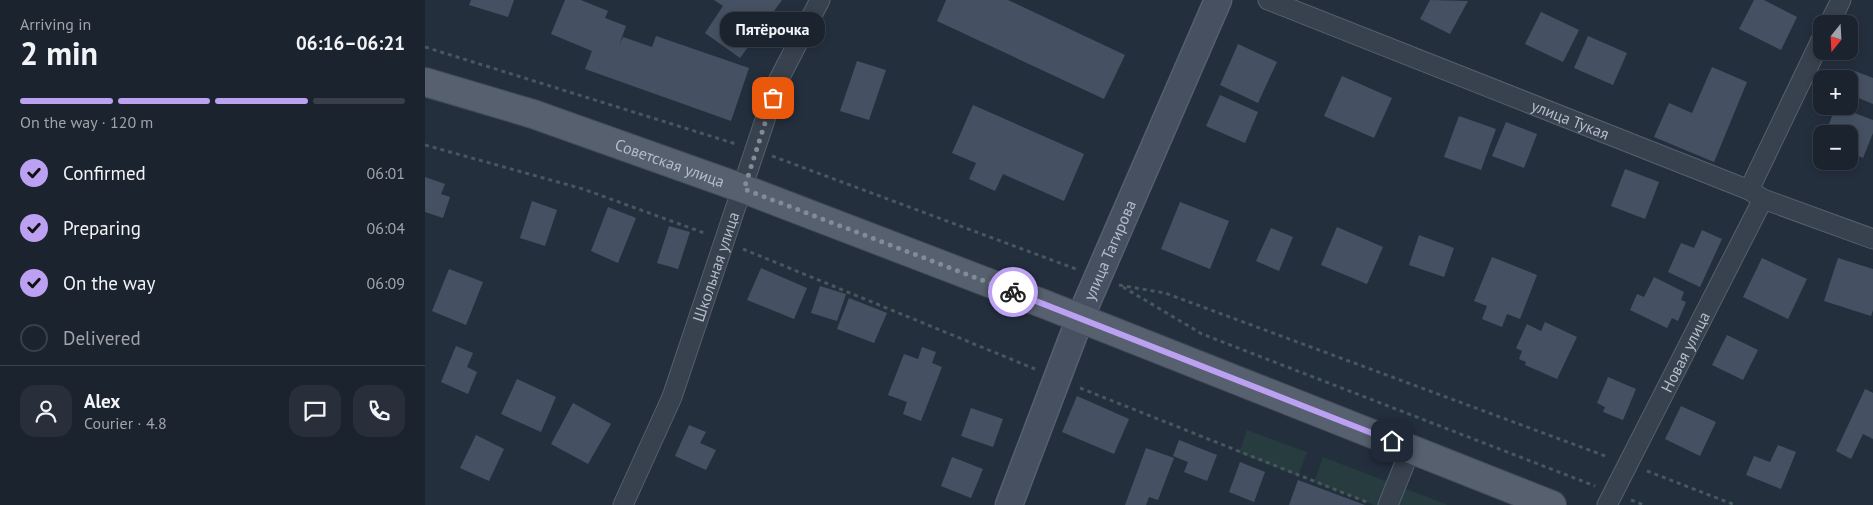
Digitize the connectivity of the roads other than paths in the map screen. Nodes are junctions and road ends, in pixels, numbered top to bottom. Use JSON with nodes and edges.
{"nodes":[{"id":1,"x":820,"y":0,"type":"edge"},
{"id":2,"x":1217,"y":0,"type":"edge"},
{"id":3,"x":1268,"y":0,"type":"edge"},
{"id":4,"x":1841,"y":0,"type":"edge"},
{"id":5,"x":1834,"y":15,"type":"edge"},
{"id":6,"x":1813,"y":59,"type":"edge"},
{"id":7,"x":425,"y":82,"type":"edge"},
{"id":8,"x":744,"y":189,"type":"junction"},
{"id":9,"x":1756,"y":194,"type":"junction"},
{"id":10,"x":1873,"y":239,"type":"edge"},
{"id":11,"x":1080,"y":318,"type":"junction"},
{"id":12,"x":1411,"y":448,"type":"junction"},
{"id":13,"x":1610,"y":499,"type":"edge"},
{"id":14,"x":623,"y":505,"type":"edge"},
{"id":15,"x":1009,"y":505,"type":"edge"},
{"id":16,"x":1388,"y":505,"type":"edge"},
{"id":17,"x":1552,"y":505,"type":"edge"}],
"edges":[{"from":1,"to":8,"type":"street","name":"Школьная улица"},
{"from":2,"to":11,"type":"street","name":"улица Тагирова"},
{"from":3,"to":9,"type":"street","name":"улица Тукая"},
{"from":4,"to":5,"type":"street"},
{"from":6,"to":9,"type":"street","name":"Новая улица"},
{"from":7,"to":8,"type":"main road","name":"Советская улица"},
{"from":8,"to":11,"type":"main road","name":"Советская улица"},
{"from":8,"to":14,"type":"street","name":"Школьная улица"},
{"from":9,"to":10,"type":"street","name":"улица Тукая"},
{"from":9,"to":13,"type":"street","name":"Новая улица"},
{"from":11,"to":12,"type":"main road","name":"Советская улица"},
{"from":11,"to":15,"type":"street","name":"улица Тагирова"},
{"from":12,"to":16,"type":"street"},
{"from":12,"to":17,"type":"main road","name":"Советская улица"}]}
